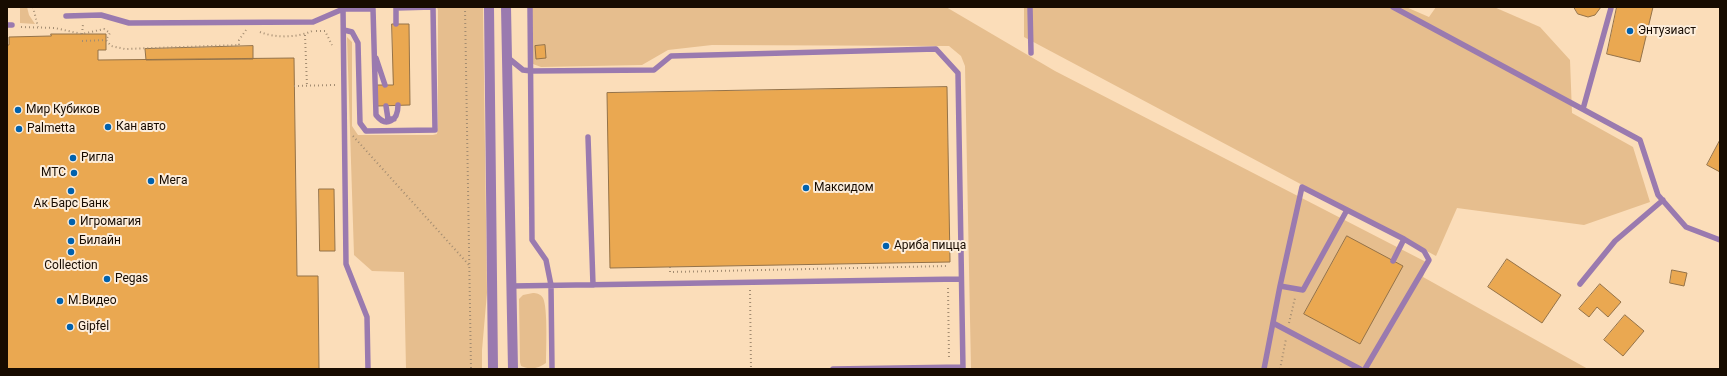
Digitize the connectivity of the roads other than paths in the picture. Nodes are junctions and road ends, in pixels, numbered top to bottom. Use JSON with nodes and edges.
{"nodes":[{"id":1,"x":489,"y":7,"type":"edge"},
{"id":2,"x":506,"y":7,"type":"edge"},
{"id":3,"x":530,"y":7,"type":"edge"},
{"id":4,"x":1030,"y":7,"type":"edge"},
{"id":5,"x":1393,"y":7,"type":"edge"},
{"id":6,"x":343,"y":8,"type":"edge"},
{"id":7,"x":1611,"y":8,"type":"edge"},
{"id":8,"x":66,"y":16,"type":"dead end"},
{"id":9,"x":396,"y":24,"type":"dead end"},
{"id":10,"x":344,"y":30,"type":"junction"},
{"id":11,"x":374,"y":52,"type":"junction"},
{"id":12,"x":1031,"y":53,"type":"dead end"},
{"id":13,"x":507,"y":56,"type":"junction"},
{"id":14,"x":531,"y":71,"type":"junction"},
{"id":15,"x":385,"y":85,"type":"dead end"},
{"id":16,"x":398,"y":105,"type":"dead end"},
{"id":17,"x":386,"y":106,"type":"dead end"},
{"id":18,"x":1583,"y":109,"type":"junction"},
{"id":19,"x":394,"y":119,"type":"junction"},
{"id":20,"x":588,"y":137,"type":"dead end"},
{"id":21,"x":1663,"y":200,"type":"junction"},
{"id":22,"x":1347,"y":210,"type":"junction"},
{"id":23,"x":1404,"y":239,"type":"junction"},
{"id":24,"x":1720,"y":240,"type":"edge"},
{"id":25,"x":1393,"y":261,"type":"dead end"},
{"id":26,"x":961,"y":279,"type":"junction"},
{"id":27,"x":1580,"y":284,"type":"dead end"},
{"id":28,"x":551,"y":285,"type":"junction"},
{"id":29,"x":593,"y":285,"type":"junction"},
{"id":30,"x":512,"y":286,"type":"junction"},
{"id":31,"x":1280,"y":286,"type":"junction"},
{"id":32,"x":1273,"y":323,"type":"junction"},
{"id":33,"x":963,"y":368,"type":"edge"},
{"id":34,"x":368,"y":369,"type":"edge"},
{"id":35,"x":493,"y":369,"type":"edge"},
{"id":36,"x":513,"y":369,"type":"edge"},
{"id":37,"x":552,"y":369,"type":"edge"},
{"id":38,"x":833,"y":369,"type":"edge"},
{"id":39,"x":1264,"y":369,"type":"edge"},
{"id":40,"x":1360,"y":369,"type":"edge"},
{"id":41,"x":1365,"y":369,"type":"edge"}],
"edges":[{"from":1,"to":35,"type":"street"},
{"from":2,"to":13,"type":"street"},
{"from":3,"to":14,"type":"lane"},
{"from":4,"to":12,"type":"lane"},
{"from":5,"to":18,"type":"lane"},
{"from":6,"to":8,"type":"lane"},
{"from":6,"to":10,"type":"lane"},
{"from":6,"to":11,"type":"lane"},
{"from":7,"to":18,"type":"lane"},
{"from":9,"to":10,"type":"lane"},
{"from":10,"to":34,"type":"lane"},
{"from":11,"to":15,"type":"lane"},
{"from":11,"to":19,"type":"lane"},
{"from":13,"to":14,"type":"lane"},
{"from":13,"to":30,"type":"street"},
{"from":14,"to":26,"type":"lane"},
{"from":14,"to":28,"type":"lane"},
{"from":16,"to":19,"type":"lane"},
{"from":17,"to":19,"type":"lane"},
{"from":18,"to":21,"type":"lane"},
{"from":20,"to":29,"type":"lane"},
{"from":21,"to":24,"type":"lane"},
{"from":21,"to":27,"type":"lane"},
{"from":22,"to":23,"type":"lane"},
{"from":22,"to":31,"type":"lane"},
{"from":22,"to":31,"type":"lane"},
{"from":23,"to":25,"type":"lane"},
{"from":23,"to":41,"type":"lane"},
{"from":26,"to":29,"type":"lane"},
{"from":26,"to":33,"type":"lane"},
{"from":28,"to":29,"type":"lane"},
{"from":28,"to":30,"type":"lane"},
{"from":28,"to":37,"type":"lane"},
{"from":30,"to":36,"type":"street"},
{"from":31,"to":32,"type":"lane"},
{"from":32,"to":39,"type":"lane"},
{"from":32,"to":40,"type":"lane"},
{"from":33,"to":38,"type":"lane"}]}
